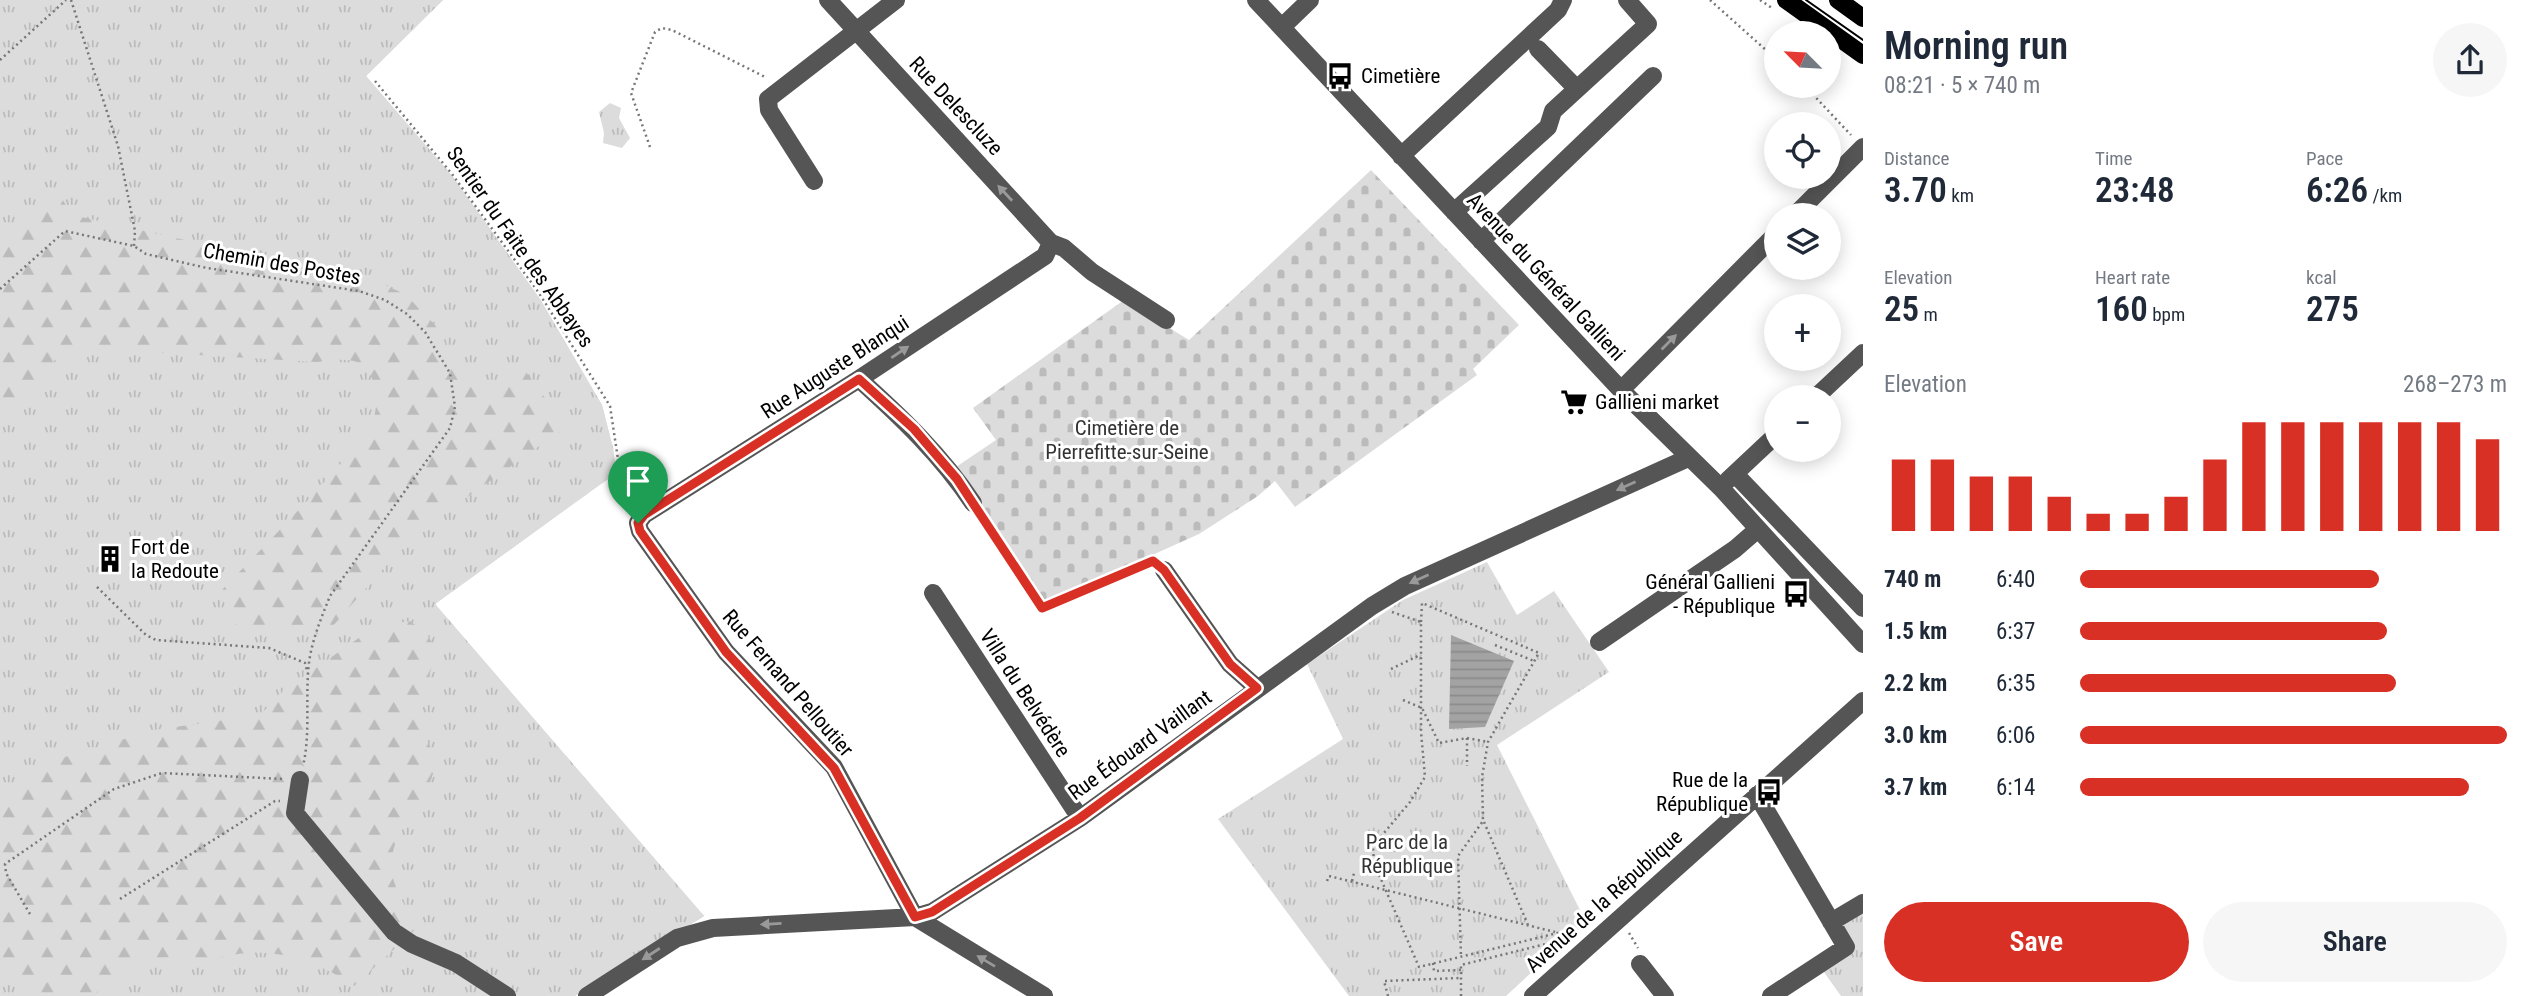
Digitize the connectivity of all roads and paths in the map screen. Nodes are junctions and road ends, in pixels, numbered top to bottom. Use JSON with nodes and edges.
{"nodes":[{"id":1,"x":69,"y":0,"type":"edge"},
{"id":2,"x":828,"y":0,"type":"edge"},
{"id":3,"x":896,"y":0,"type":"edge"},
{"id":4,"x":1256,"y":0,"type":"edge"},
{"id":5,"x":1310,"y":0,"type":"edge"},
{"id":6,"x":1563,"y":0,"type":"edge"},
{"id":7,"x":1627,"y":0,"type":"edge"},
{"id":8,"x":1710,"y":0,"type":"edge"},
{"id":9,"x":1786,"y":0,"type":"edge"},
{"id":10,"x":1838,"y":0,"type":"edge"},
{"id":11,"x":1863,"y":18,"type":"edge"},
{"id":12,"x":1282,"y":27,"type":"junction"},
{"id":13,"x":855,"y":30,"type":"junction"},
{"id":14,"x":1764,"y":48,"type":"edge"},
{"id":15,"x":1538,"y":49,"type":"dead end"},
{"id":16,"x":1863,"y":55,"type":"edge"},
{"id":17,"x":0,"y":60,"type":"edge"},
{"id":18,"x":1653,"y":76,"type":"dead end"},
{"id":19,"x":376,"y":81,"type":"dead end"},
{"id":20,"x":783,"y":85,"type":"junction"},
{"id":21,"x":1577,"y":89,"type":"junction"},
{"id":22,"x":1816,"y":98,"type":"edge"},
{"id":23,"x":650,"y":147,"type":"dead end"},
{"id":24,"x":1863,"y":148,"type":"edge"},
{"id":25,"x":1401,"y":156,"type":"junction"},
{"id":26,"x":814,"y":181,"type":"dead end"},
{"id":27,"x":1807,"y":203,"type":"edge"},
{"id":28,"x":1454,"y":212,"type":"junction"},
{"id":29,"x":1481,"y":241,"type":"junction"},
{"id":30,"x":1051,"y":243,"type":"junction"},
{"id":31,"x":134,"y":246,"type":"junction"},
{"id":32,"x":1764,"y":246,"type":"edge"},
{"id":33,"x":0,"y":289,"type":"edge"},
{"id":34,"x":1166,"y":320,"type":"dead end"},
{"id":35,"x":1863,"y":353,"type":"edge"},
{"id":36,"x":859,"y":379,"type":"junction"},
{"id":37,"x":1829,"y":385,"type":"edge"},
{"id":38,"x":1620,"y":390,"type":"junction"},
{"id":39,"x":1764,"y":446,"type":"edge"},
{"id":40,"x":1688,"y":458,"type":"junction"},
{"id":41,"x":1735,"y":474,"type":"junction"},
{"id":42,"x":1721,"y":488,"type":"junction"},
{"id":43,"x":973,"y":503,"type":"joint"},
{"id":44,"x":638,"y":523,"type":"junction"},
{"id":45,"x":1758,"y":529,"type":"junction"},
{"id":46,"x":1164,"y":570,"type":"joint"},
{"id":47,"x":97,"y":587,"type":"dead end"},
{"id":48,"x":933,"y":593,"type":"dead end"},
{"id":49,"x":1372,"y":606,"type":"junction"},
{"id":50,"x":1863,"y":608,"type":"edge"},
{"id":51,"x":1421,"y":622,"type":"junction"},
{"id":52,"x":1599,"y":642,"type":"dead end"},
{"id":53,"x":1863,"y":644,"type":"edge"},
{"id":54,"x":1495,"y":645,"type":"dead end"},
{"id":55,"x":1421,"y":655,"type":"junction"},
{"id":56,"x":1535,"y":661,"type":"junction"},
{"id":57,"x":1391,"y":669,"type":"dead end"},
{"id":58,"x":308,"y":674,"type":"junction"},
{"id":59,"x":1257,"y":688,"type":"junction"},
{"id":60,"x":1403,"y":700,"type":"dead end"},
{"id":61,"x":1863,"y":701,"type":"edge"},
{"id":62,"x":1422,"y":708,"type":"junction"},
{"id":63,"x":1467,"y":738,"type":"junction"},
{"id":64,"x":1488,"y":742,"type":"junction"},
{"id":65,"x":1468,"y":766,"type":"dead end"},
{"id":66,"x":300,"y":780,"type":"junction"},
{"id":67,"x":1757,"y":795,"type":"junction"},
{"id":68,"x":297,"y":803,"type":"junction"},
{"id":69,"x":1080,"y":818,"type":"junction"},
{"id":70,"x":1483,"y":821,"type":"junction"},
{"id":71,"x":1354,"y":873,"type":"dead end"},
{"id":72,"x":1327,"y":881,"type":"dead end"},
{"id":73,"x":1352,"y":881,"type":"junction"},
{"id":74,"x":1386,"y":890,"type":"junction"},
{"id":75,"x":120,"y":899,"type":"dead end"},
{"id":76,"x":1862,"y":905,"type":"edge"},
{"id":77,"x":1459,"y":908,"type":"junction"},
{"id":78,"x":30,"y":914,"type":"dead end"},
{"id":79,"x":915,"y":917,"type":"junction"},
{"id":80,"x":1831,"y":922,"type":"junction"},
{"id":81,"x":1528,"y":925,"type":"junction"},
{"id":82,"x":1559,"y":933,"type":"junction"},
{"id":83,"x":1461,"y":957,"type":"junction"},
{"id":84,"x":1433,"y":964,"type":"junction"},
{"id":85,"x":1640,"y":964,"type":"dead end"},
{"id":86,"x":1461,"y":970,"type":"junction"},
{"id":87,"x":1461,"y":978,"type":"junction"},
{"id":88,"x":507,"y":996,"type":"edge"},
{"id":89,"x":587,"y":996,"type":"edge"},
{"id":90,"x":1044,"y":996,"type":"edge"},
{"id":91,"x":1388,"y":996,"type":"edge"},
{"id":92,"x":1461,"y":996,"type":"edge"},
{"id":93,"x":1533,"y":996,"type":"edge"},
{"id":94,"x":1665,"y":996,"type":"edge"},
{"id":95,"x":1771,"y":996,"type":"edge"}],
"edges":[{"from":1,"to":17,"type":"path"},
{"from":1,"to":31,"type":"path"},
{"from":2,"to":13,"type":"street","name":"Rue Delescluze"},
{"from":3,"to":13,"type":"street"},
{"from":4,"to":12,"type":"street","name":"Avenue du Général Gallieni"},
{"from":5,"to":12,"type":"street"},
{"from":6,"to":25,"type":"street"},
{"from":7,"to":21,"type":"street"},
{"from":8,"to":14,"type":"path"},
{"from":9,"to":16,"type":"main road"},
{"from":10,"to":11,"type":"main road"},
{"from":12,"to":25,"type":"street","name":"Avenue du Général Gallieni"},
{"from":13,"to":20,"type":"street"},
{"from":30,"to":13,"type":"street","name":"Rue Delescluze","one_way":true},
{"from":15,"to":21,"type":"street"},
{"from":18,"to":29,"type":"street"},
{"from":19,"to":44,"type":"path","name":"Sentier du Faite des Abbayes"},
{"from":20,"to":23,"type":"path"},
{"from":20,"to":26,"type":"street"},
{"from":21,"to":28,"type":"street"},
{"from":22,"to":24,"type":"path"},
{"from":24,"to":27,"type":"street"},
{"from":25,"to":28,"type":"street","name":"Avenue du Général Gallieni"},
{"from":28,"to":29,"type":"street","name":"Avenue du Général Gallieni"},
{"from":29,"to":38,"type":"street","name":"Avenue du Général Gallieni"},
{"from":30,"to":34,"type":"street","name":"Rue Delescluze"},
{"from":36,"to":30,"type":"street","name":"Rue Auguste Blanqui","one_way":true},
{"from":31,"to":33,"type":"path","name":"Chemin des Postes"},
{"from":31,"to":58,"type":"path","name":"Chemin des Postes"},
{"from":38,"to":32,"type":"street","one_way":true},
{"from":35,"to":37,"type":"street"},
{"from":36,"to":43,"type":"street"},
{"from":36,"to":44,"type":"street","name":"Rue Auguste Blanqui"},
{"from":38,"to":40,"type":"street","name":"Avenue du Général Gallieni"},
{"from":39,"to":41,"type":"street"},
{"from":40,"to":42,"type":"street","name":"Avenue du Général Gallieni"},
{"from":40,"to":49,"type":"street","name":"Rue Édouard Vaillant","one_way":true},
{"from":41,"to":42,"type":"street"},
{"from":41,"to":50,"type":"street"},
{"from":42,"to":45,"type":"street","name":"Avenue du Général Gallieni"},
{"from":43,"to":46,"type":"path"},
{"from":44,"to":79,"type":"street","name":"Rue Fernand Pelloutier"},
{"from":45,"to":52,"type":"street"},
{"from":45,"to":53,"type":"street","name":"Avenue du Général Gallieni"},
{"from":46,"to":59,"type":"street"},
{"from":47,"to":58,"type":"path"},
{"from":48,"to":69,"type":"street","name":"Villa du Belvédère"},
{"from":49,"to":51,"type":"path"},
{"from":49,"to":59,"type":"street","name":"Rue Édouard Vaillant"},
{"from":51,"to":55,"type":"path"},
{"from":51,"to":56,"type":"path"},
{"from":54,"to":56,"type":"path"},
{"from":55,"to":57,"type":"path"},
{"from":55,"to":62,"type":"path"},
{"from":56,"to":64,"type":"path"},
{"from":58,"to":66,"type":"path","name":"Chemin des Postes"},
{"from":59,"to":69,"type":"street","name":"Rue Édouard Vaillant"},
{"from":60,"to":62,"type":"path"},
{"from":61,"to":67,"type":"street","name":"Avenue de la République"},
{"from":62,"to":63,"type":"path"},
{"from":62,"to":74,"type":"path"},
{"from":63,"to":64,"type":"path"},
{"from":63,"to":65,"type":"path"},
{"from":64,"to":70,"type":"path"},
{"from":66,"to":68,"type":"street"},
{"from":66,"to":78,"type":"path"},
{"from":67,"to":80,"type":"street"},
{"from":67,"to":93,"type":"street","name":"Avenue de la République"},
{"from":68,"to":75,"type":"path"},
{"from":68,"to":88,"type":"street"},
{"from":69,"to":79,"type":"street","name":"Rue Édouard Vaillant"},
{"from":70,"to":77,"type":"path"},
{"from":70,"to":81,"type":"path"},
{"from":71,"to":73,"type":"path"},
{"from":72,"to":73,"type":"path"},
{"from":73,"to":74,"type":"path"},
{"from":74,"to":77,"type":"path"},
{"from":74,"to":84,"type":"path"},
{"from":76,"to":80,"type":"street"},
{"from":77,"to":81,"type":"path"},
{"from":77,"to":83,"type":"path"},
{"from":79,"to":89,"type":"street","one_way":true},
{"from":90,"to":79,"type":"street","one_way":true},
{"from":80,"to":95,"type":"street"},
{"from":81,"to":82,"type":"path"},
{"from":82,"to":83,"type":"path"},
{"from":82,"to":86,"type":"path"},
{"from":83,"to":84,"type":"path"},
{"from":84,"to":86,"type":"path"},
{"from":85,"to":94,"type":"street"},
{"from":86,"to":87,"type":"path"},
{"from":87,"to":91,"type":"path"},
{"from":87,"to":92,"type":"path"}]}
